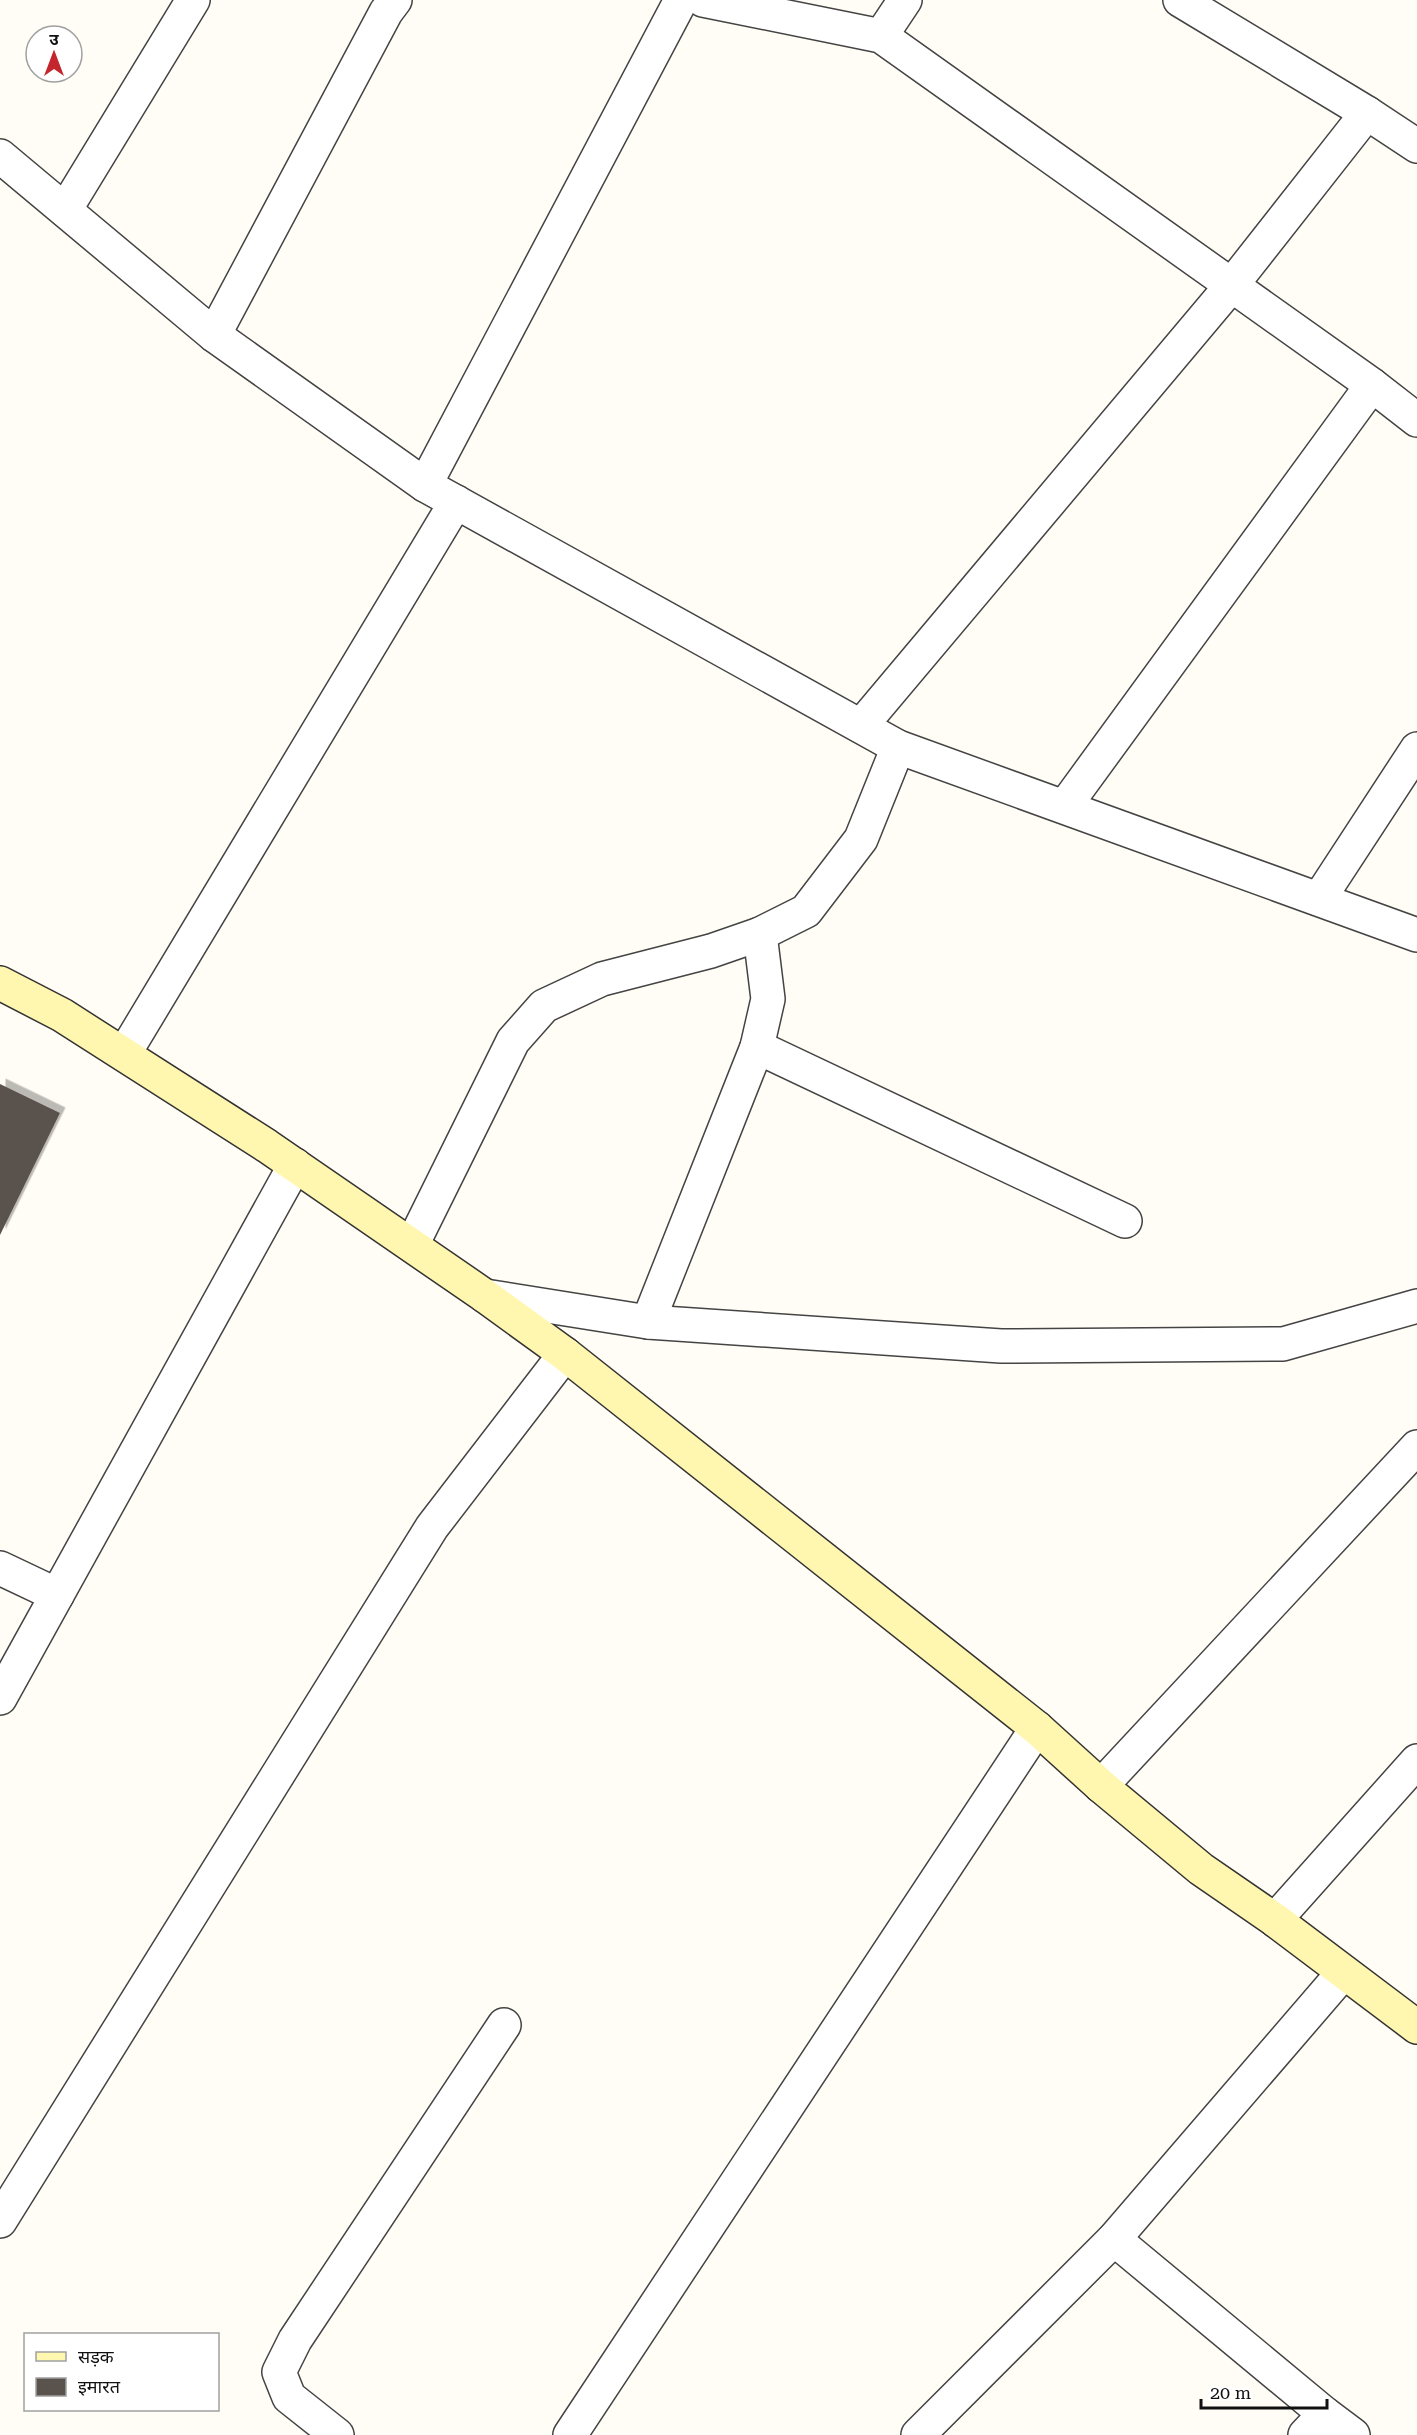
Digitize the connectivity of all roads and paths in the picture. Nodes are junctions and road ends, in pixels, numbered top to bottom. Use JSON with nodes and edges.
{"nodes":[{"id":1,"x":194,"y":0,"type":"edge"},
{"id":2,"x":395,"y":0,"type":"edge"},
{"id":3,"x":681,"y":0,"type":"edge"},
{"id":4,"x":703,"y":0,"type":"edge"},
{"id":5,"x":905,"y":0,"type":"edge"},
{"id":6,"x":1180,"y":0,"type":"edge"},
{"id":7,"x":881,"y":36,"type":"junction"},
{"id":8,"x":1367,"y":113,"type":"junction"},
{"id":9,"x":1417,"y":146,"type":"edge"},
{"id":10,"x":0,"y":156,"type":"edge"},
{"id":11,"x":65,"y":210,"type":"junction"},
{"id":12,"x":1231,"y":286,"type":"junction"},
{"id":13,"x":214,"y":335,"type":"junction"},
{"id":14,"x":1372,"y":385,"type":"junction"},
{"id":15,"x":1417,"y":420,"type":"edge"},
{"id":16,"x":425,"y":485,"type":"junction"},
{"id":17,"x":456,"y":502,"type":"junction"},
{"id":18,"x":861,"y":726,"type":"junction"},
{"id":19,"x":898,"y":747,"type":"junction"},
{"id":20,"x":1417,"y":748,"type":"edge"},
{"id":21,"x":1065,"y":806,"type":"junction"},
{"id":22,"x":1320,"y":899,"type":"junction"},
{"id":23,"x":760,"y":934,"type":"junction"},
{"id":24,"x":1417,"y":935,"type":"edge"},
{"id":25,"x":0,"y":983,"type":"edge"},
{"id":26,"x":757,"y":1047,"type":"junction"},
{"id":27,"x":124,"y":1054,"type":"junction"},
{"id":28,"x":295,"y":1165,"type":"junction"},
{"id":29,"x":1125,"y":1221,"type":"dead end"},
{"id":30,"x":412,"y":1245,"type":"junction"},
{"id":31,"x":485,"y":1296,"type":"junction"},
{"id":32,"x":1417,"y":1306,"type":"edge"},
{"id":33,"x":648,"y":1322,"type":"junction"},
{"id":34,"x":565,"y":1354,"type":"junction"},
{"id":35,"x":1417,"y":1447,"type":"edge"},
{"id":36,"x":0,"y":1569,"type":"edge"},
{"id":37,"x":57,"y":1594,"type":"junction"},
{"id":38,"x":0,"y":1698,"type":"edge"},
{"id":39,"x":1037,"y":1728,"type":"junction"},
{"id":40,"x":1417,"y":1761,"type":"edge"},
{"id":41,"x":1101,"y":1786,"type":"junction"},
{"id":42,"x":1275,"y":1920,"type":"junction"},
{"id":43,"x":1343,"y":1973,"type":"junction"},
{"id":44,"x":504,"y":2025,"type":"dead end"},
{"id":45,"x":1417,"y":2027,"type":"edge"},
{"id":46,"x":0,"y":2220,"type":"edge"},
{"id":47,"x":1114,"y":2239,"type":"junction"},
{"id":48,"x":1315,"y":2424,"type":"edge"},
{"id":49,"x":337,"y":2435,"type":"edge"},
{"id":50,"x":570,"y":2435,"type":"edge"},
{"id":51,"x":918,"y":2435,"type":"edge"},
{"id":52,"x":1353,"y":2435,"type":"edge"}],
"edges":[{"from":1,"to":11,"type":"street"},
{"from":2,"to":13,"type":"street"},
{"from":3,"to":16,"type":"street"},
{"from":4,"to":7,"type":"street"},
{"from":5,"to":7,"type":"street"},
{"from":6,"to":8,"type":"street"},
{"from":7,"to":12,"type":"street"},
{"from":8,"to":9,"type":"street"},
{"from":8,"to":12,"type":"street"},
{"from":10,"to":11,"type":"street"},
{"from":11,"to":13,"type":"street"},
{"from":12,"to":14,"type":"street"},
{"from":12,"to":18,"type":"street"},
{"from":13,"to":16,"type":"street"},
{"from":14,"to":15,"type":"street"},
{"from":14,"to":21,"type":"street"},
{"from":16,"to":17,"type":"street"},
{"from":17,"to":18,"type":"street"},
{"from":17,"to":27,"type":"street"},
{"from":18,"to":19,"type":"street"},
{"from":19,"to":21,"type":"street"},
{"from":19,"to":23,"type":"street"},
{"from":20,"to":22,"type":"street"},
{"from":21,"to":22,"type":"street"},
{"from":22,"to":24,"type":"street"},
{"from":23,"to":26,"type":"street"},
{"from":23,"to":30,"type":"street"},
{"from":25,"to":27,"type":"main road"},
{"from":26,"to":29,"type":"street"},
{"from":26,"to":33,"type":"street"},
{"from":27,"to":28,"type":"main road"},
{"from":28,"to":30,"type":"main road"},
{"from":28,"to":37,"type":"street"},
{"from":30,"to":31,"type":"main road"},
{"from":31,"to":33,"type":"street"},
{"from":31,"to":34,"type":"main road"},
{"from":32,"to":33,"type":"street"},
{"from":34,"to":39,"type":"main road"},
{"from":34,"to":46,"type":"street"},
{"from":35,"to":41,"type":"street"},
{"from":36,"to":37,"type":"street"},
{"from":37,"to":38,"type":"street"},
{"from":39,"to":41,"type":"main road"},
{"from":39,"to":50,"type":"street"},
{"from":40,"to":42,"type":"street"},
{"from":41,"to":42,"type":"main road"},
{"from":42,"to":43,"type":"main road"},
{"from":43,"to":45,"type":"main road"},
{"from":43,"to":47,"type":"street"},
{"from":44,"to":49,"type":"street"},
{"from":47,"to":48,"type":"street"},
{"from":47,"to":51,"type":"street"},
{"from":48,"to":52,"type":"street"}]}
